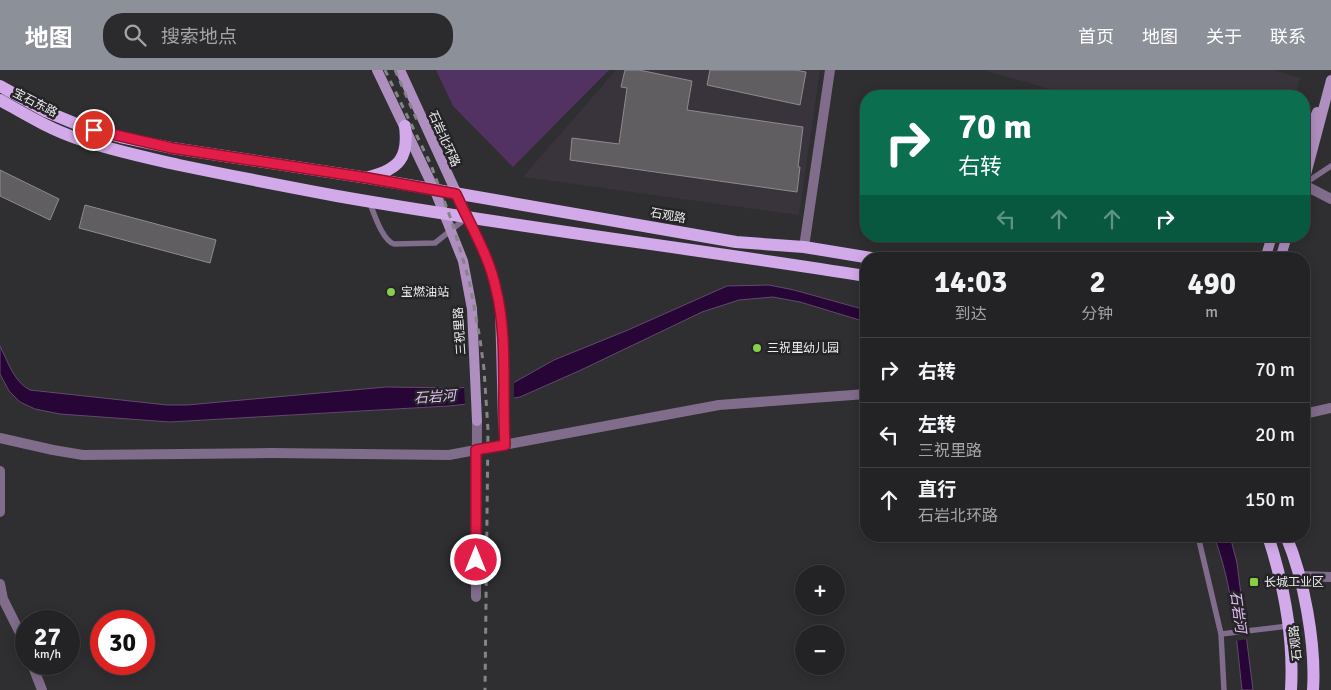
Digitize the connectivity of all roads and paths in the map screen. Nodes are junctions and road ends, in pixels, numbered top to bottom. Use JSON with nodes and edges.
{"nodes":[{"id":1,"x":377,"y":70,"type":"edge"},
{"id":2,"x":400,"y":70,"type":"edge"},
{"id":3,"x":830,"y":70,"type":"edge"},
{"id":4,"x":1331,"y":78,"type":"edge"},
{"id":5,"x":0,"y":86,"type":"edge"},
{"id":6,"x":0,"y":100,"type":"edge"},
{"id":7,"x":405,"y":126,"type":"junction"},
{"id":8,"x":1310,"y":130,"type":"edge"},
{"id":9,"x":1310,"y":160,"type":"edge"},
{"id":10,"x":1331,"y":166,"type":"edge"},
{"id":11,"x":368,"y":178,"type":"junction"},
{"id":12,"x":1310,"y":180,"type":"edge"},
{"id":13,"x":1310,"y":187,"type":"edge"},
{"id":14,"x":435,"y":190,"type":"junction"},
{"id":15,"x":456,"y":194,"type":"junction"},
{"id":16,"x":1331,"y":199,"type":"edge"},
{"id":17,"x":369,"y":201,"type":"junction"},
{"id":18,"x":445,"y":214,"type":"junction"},
{"id":19,"x":467,"y":218,"type":"junction"},
{"id":20,"x":451,"y":230,"type":"junction"},
{"id":21,"x":804,"y":247,"type":"junction"},
{"id":22,"x":860,"y":256,"type":"edge"},
{"id":23,"x":860,"y":275,"type":"edge"},
{"id":24,"x":860,"y":394,"type":"edge"},
{"id":25,"x":1331,"y":408,"type":"edge"},
{"id":26,"x":1310,"y":413,"type":"edge"},
{"id":27,"x":0,"y":438,"type":"edge"},
{"id":28,"x":505,"y":445,"type":"junction"},
{"id":29,"x":476,"y":450,"type":"junction"},
{"id":30,"x":0,"y":471,"type":"edge"},
{"id":31,"x":0,"y":512,"type":"edge"},
{"id":32,"x":1200,"y":542,"type":"edge"},
{"id":33,"x":1270,"y":542,"type":"edge"},
{"id":34,"x":1288,"y":542,"type":"edge"},
{"id":35,"x":1299,"y":576,"type":"junction"},
{"id":36,"x":1331,"y":577,"type":"edge"},
{"id":37,"x":0,"y":584,"type":"edge"},
{"id":38,"x":476,"y":597,"type":"dead end"},
{"id":39,"x":15,"y":623,"type":"edge"},
{"id":40,"x":1288,"y":626,"type":"junction"},
{"id":41,"x":1224,"y":634,"type":"junction"},
{"id":42,"x":36,"y":675,"type":"edge"},
{"id":43,"x":42,"y":690,"type":"edge"},
{"id":44,"x":1224,"y":690,"type":"edge"},
{"id":45,"x":1291,"y":690,"type":"edge"},
{"id":46,"x":1313,"y":690,"type":"edge"}],
"edges":[{"from":1,"to":7,"type":"street"},
{"from":2,"to":15,"type":"street","name":"石岩北环路"},
{"from":3,"to":21,"type":"street"},
{"from":4,"to":8,"type":"street"},
{"from":4,"to":9,"type":"street"},
{"from":5,"to":11,"type":"main road","name":"宝石东路"},
{"from":6,"to":17,"type":"main road","name":"宝石东路"},
{"from":7,"to":11,"type":"main road"},
{"from":7,"to":14,"type":"street"},
{"from":10,"to":12,"type":"lane"},
{"from":11,"to":14,"type":"main road","name":"宝石东路"},
{"from":13,"to":16,"type":"street"},
{"from":14,"to":15,"type":"main road","name":"宝石东路"},
{"from":14,"to":18,"type":"street"},
{"from":15,"to":19,"type":"street","name":"石岩北环路"},
{"from":15,"to":21,"type":"main road","name":"石观路"},
{"from":17,"to":18,"type":"main road","name":"宝石东路"},
{"from":17,"to":20,"type":"lane"},
{"from":18,"to":19,"type":"main road","name":"宝石东路"},
{"from":18,"to":20,"type":"street","name":"三祝里路"},
{"from":19,"to":20,"type":"lane"},
{"from":19,"to":23,"type":"main road"},
{"from":19,"to":28,"type":"street"},
{"from":20,"to":29,"type":"street","name":"三祝里路"},
{"from":21,"to":22,"type":"main road","name":"石观路"},
{"from":24,"to":28,"type":"street"},
{"from":25,"to":26,"type":"street"},
{"from":27,"to":29,"type":"street"},
{"from":28,"to":29,"type":"street"},
{"from":29,"to":38,"type":"street"},
{"from":30,"to":31,"type":"street"},
{"from":32,"to":41,"type":"lane"},
{"from":33,"to":40,"type":"main road","name":"石观路"},
{"from":34,"to":35,"type":"main road","name":"石观路"},
{"from":35,"to":36,"type":"street"},
{"from":35,"to":46,"type":"main road","name":"石观路"},
{"from":37,"to":39,"type":"street"},
{"from":40,"to":41,"type":"lane"},
{"from":40,"to":45,"type":"main road","name":"石观路"},
{"from":41,"to":44,"type":"lane"},
{"from":42,"to":43,"type":"street"}]}
